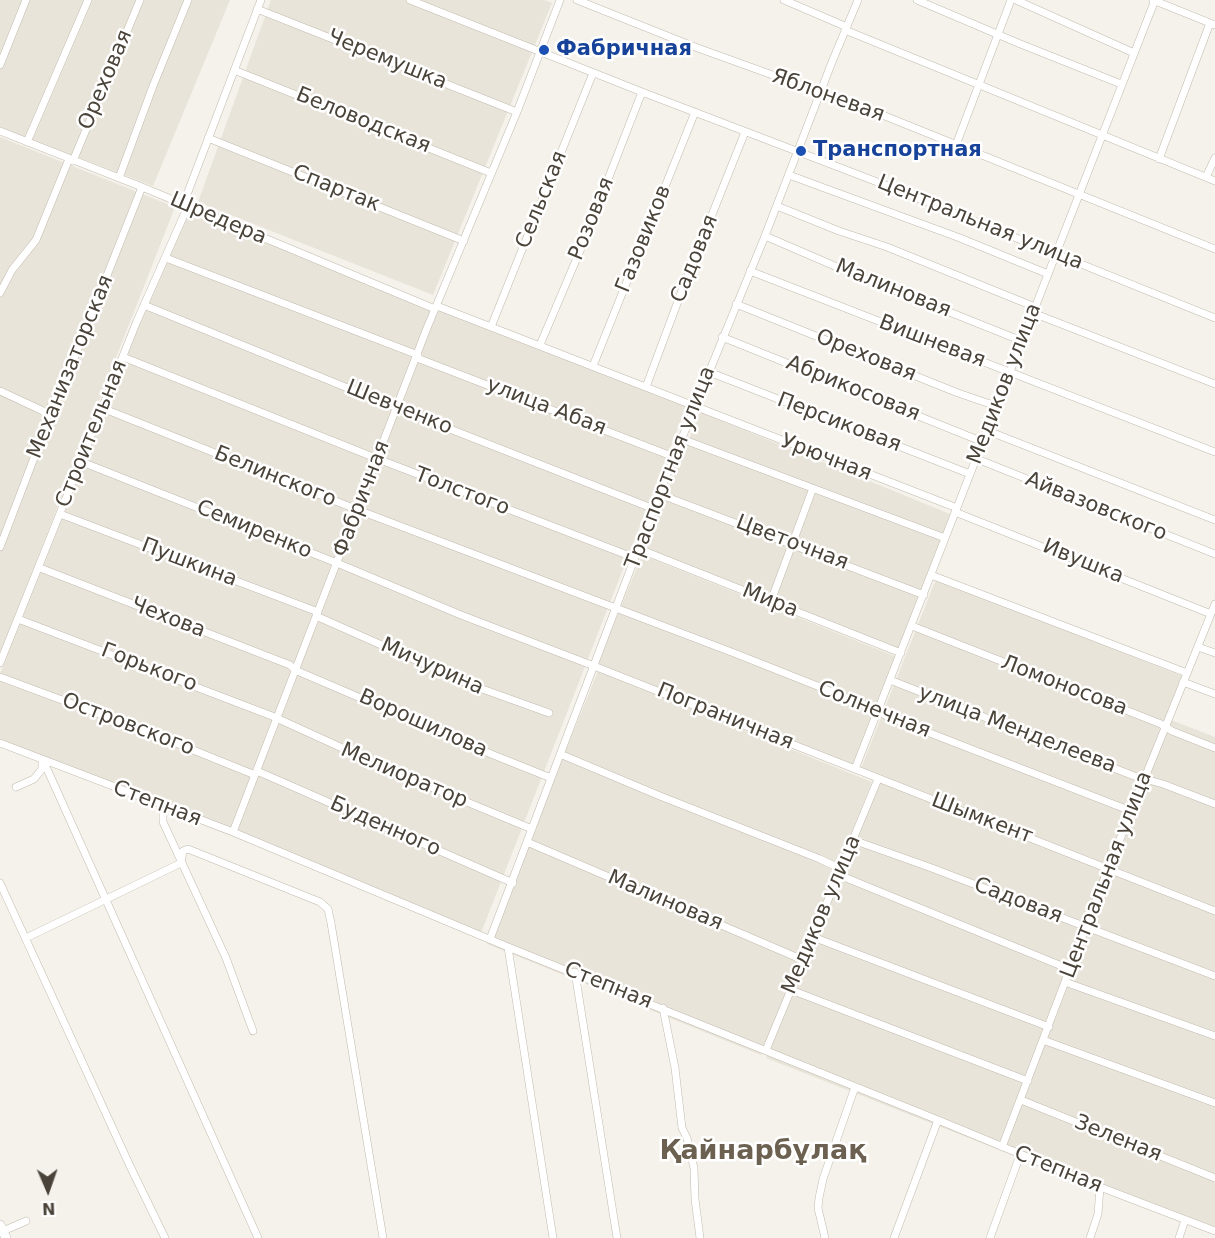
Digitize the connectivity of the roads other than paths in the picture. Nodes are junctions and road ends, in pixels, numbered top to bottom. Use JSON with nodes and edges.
{"nodes":[{"id":1,"x":26,"y":0,"type":"edge"},
{"id":2,"x":88,"y":0,"type":"edge"},
{"id":3,"x":140,"y":0,"type":"edge"},
{"id":4,"x":188,"y":0,"type":"edge"},
{"id":5,"x":261,"y":0,"type":"edge"},
{"id":6,"x":410,"y":0,"type":"edge"},
{"id":7,"x":560,"y":0,"type":"edge"},
{"id":8,"x":577,"y":0,"type":"edge"},
{"id":9,"x":784,"y":0,"type":"edge"},
{"id":10,"x":858,"y":0,"type":"edge"},
{"id":11,"x":917,"y":0,"type":"edge"},
{"id":12,"x":1011,"y":0,"type":"edge"},
{"id":13,"x":1016,"y":0,"type":"edge"},
{"id":14,"x":1154,"y":0,"type":"edge"},
{"id":15,"x":257,"y":9,"type":"junction"},
{"id":16,"x":1212,"y":24,"type":"edge"},
{"id":17,"x":846,"y":29,"type":"junction"},
{"id":18,"x":997,"y":34,"type":"junction"},
{"id":19,"x":540,"y":52,"type":"junction"},
{"id":20,"x":1134,"y":53,"type":"junction"},
{"id":21,"x":0,"y":65,"type":"edge"},
{"id":22,"x":234,"y":70,"type":"junction"},
{"id":23,"x":594,"y":73,"type":"junction"},
{"id":24,"x":1121,"y":84,"type":"junction"},
{"id":25,"x":979,"y":85,"type":"junction"},
{"id":26,"x":642,"y":92,"type":"junction"},
{"id":27,"x":820,"y":93,"type":"junction"},
{"id":28,"x":517,"y":112,"type":"junction"},
{"id":29,"x":695,"y":112,"type":"junction"},
{"id":30,"x":0,"y":131,"type":"edge"},
{"id":31,"x":745,"y":132,"type":"junction"},
{"id":32,"x":1102,"y":135,"type":"junction"},
{"id":33,"x":208,"y":138,"type":"junction"},
{"id":34,"x":27,"y":142,"type":"junction"},
{"id":35,"x":956,"y":145,"type":"junction"},
{"id":36,"x":798,"y":151,"type":"junction"},
{"id":37,"x":1215,"y":158,"type":"edge"},
{"id":38,"x":1159,"y":159,"type":"junction"},
{"id":39,"x":71,"y":160,"type":"junction"},
{"id":40,"x":491,"y":173,"type":"junction"},
{"id":41,"x":789,"y":175,"type":"junction"},
{"id":42,"x":1206,"y":177,"type":"junction"},
{"id":43,"x":119,"y":178,"type":"junction"},
{"id":44,"x":1215,"y":181,"type":"edge"},
{"id":45,"x":142,"y":187,"type":"junction"},
{"id":46,"x":1079,"y":194,"type":"junction"},
{"id":47,"x":185,"y":206,"type":"junction"},
{"id":48,"x":777,"y":206,"type":"junction"},
{"id":49,"x":765,"y":236,"type":"junction"},
{"id":50,"x":464,"y":241,"type":"junction"},
{"id":51,"x":1215,"y":249,"type":"edge"},
{"id":52,"x":1055,"y":253,"type":"junction"},
{"id":53,"x":166,"y":258,"type":"junction"},
{"id":54,"x":750,"y":271,"type":"junction"},
{"id":55,"x":1048,"y":274,"type":"junction"},
{"id":56,"x":0,"y":294,"type":"edge"},
{"id":57,"x":736,"y":304,"type":"junction"},
{"id":58,"x":144,"y":305,"type":"junction"},
{"id":59,"x":436,"y":307,"type":"junction"},
{"id":60,"x":1034,"y":310,"type":"junction"},
{"id":61,"x":1215,"y":318,"type":"edge"},
{"id":62,"x":491,"y":327,"type":"junction"},
{"id":63,"x":722,"y":337,"type":"junction"},
{"id":64,"x":1022,"y":340,"type":"junction"},
{"id":65,"x":540,"y":345,"type":"junction"},
{"id":66,"x":417,"y":356,"type":"junction"},
{"id":67,"x":123,"y":357,"type":"junction"},
{"id":68,"x":593,"y":366,"type":"junction"},
{"id":69,"x":709,"y":372,"type":"junction"},
{"id":70,"x":1010,"y":372,"type":"junction"},
{"id":71,"x":1215,"y":384,"type":"edge"},
{"id":72,"x":646,"y":387,"type":"junction"},
{"id":73,"x":0,"y":391,"type":"edge"},
{"id":74,"x":696,"y":406,"type":"junction"},
{"id":75,"x":996,"y":406,"type":"junction"},
{"id":76,"x":102,"y":408,"type":"junction"},
{"id":77,"x":398,"y":408,"type":"junction"},
{"id":78,"x":47,"y":414,"type":"junction"},
{"id":79,"x":988,"y":430,"type":"junction"},
{"id":80,"x":682,"y":439,"type":"junction"},
{"id":81,"x":983,"y":441,"type":"junction"},
{"id":82,"x":1215,"y":452,"type":"edge"},
{"id":83,"x":674,"y":458,"type":"junction"},
{"id":84,"x":378,"y":459,"type":"junction"},
{"id":85,"x":977,"y":459,"type":"junction"},
{"id":86,"x":82,"y":462,"type":"junction"},
{"id":87,"x":970,"y":474,"type":"junction"},
{"id":88,"x":813,"y":488,"type":"junction"},
{"id":89,"x":659,"y":494,"type":"junction"},
{"id":90,"x":654,"y":508,"type":"junction"},
{"id":91,"x":358,"y":510,"type":"junction"},
{"id":92,"x":956,"y":510,"type":"junction"},
{"id":93,"x":60,"y":514,"type":"junction"},
{"id":94,"x":1215,"y":520,"type":"edge"},
{"id":95,"x":945,"y":538,"type":"junction"},
{"id":96,"x":792,"y":544,"type":"junction"},
{"id":97,"x":0,"y":547,"type":"edge"},
{"id":98,"x":639,"y":549,"type":"junction"},
{"id":99,"x":1215,"y":554,"type":"edge"},
{"id":100,"x":635,"y":558,"type":"junction"},
{"id":101,"x":338,"y":563,"type":"junction"},
{"id":102,"x":40,"y":568,"type":"junction"},
{"id":103,"x":931,"y":575,"type":"junction"},
{"id":104,"x":924,"y":595,"type":"junction"},
{"id":105,"x":771,"y":601,"type":"junction"},
{"id":106,"x":617,"y":608,"type":"junction"},
{"id":107,"x":1214,"y":609,"type":"edge"},
{"id":108,"x":317,"y":614,"type":"junction"},
{"id":109,"x":18,"y":619,"type":"junction"},
{"id":110,"x":912,"y":627,"type":"junction"},
{"id":111,"x":1198,"y":647,"type":"junction"},
{"id":112,"x":901,"y":653,"type":"junction"},
{"id":113,"x":1215,"y":653,"type":"edge"},
{"id":114,"x":0,"y":663,"type":"edge"},
{"id":115,"x":594,"y":666,"type":"junction"},
{"id":116,"x":295,"y":670,"type":"junction"},
{"id":117,"x":1187,"y":673,"type":"junction"},
{"id":118,"x":0,"y":677,"type":"edge"},
{"id":119,"x":890,"y":680,"type":"junction"},
{"id":120,"x":1183,"y":682,"type":"junction"},
{"id":121,"x":1215,"y":694,"type":"edge"},
{"id":122,"x":878,"y":710,"type":"junction"},
{"id":123,"x":549,"y":714,"type":"dead end"},
{"id":124,"x":278,"y":720,"type":"junction"},
{"id":125,"x":1166,"y":728,"type":"junction"},
{"id":126,"x":0,"y":743,"type":"edge"},
{"id":127,"x":1215,"y":748,"type":"edge"},
{"id":128,"x":560,"y":754,"type":"junction"},
{"id":129,"x":43,"y":760,"type":"junction"},
{"id":130,"x":855,"y":769,"type":"junction"},
{"id":131,"x":256,"y":773,"type":"junction"},
{"id":132,"x":551,"y":778,"type":"junction"},
{"id":133,"x":1144,"y":778,"type":"junction"},
{"id":134,"x":878,"y":779,"type":"junction"},
{"id":135,"x":16,"y":787,"type":"dead end"},
{"id":136,"x":1215,"y":804,"type":"edge"},
{"id":137,"x":163,"y":806,"type":"junction"},
{"id":138,"x":1131,"y":812,"type":"junction"},
{"id":139,"x":532,"y":829,"type":"junction"},
{"id":140,"x":233,"y":832,"type":"junction"},
{"id":141,"x":853,"y":840,"type":"junction"},
{"id":142,"x":527,"y":842,"type":"junction"},
{"id":143,"x":181,"y":863,"type":"junction"},
{"id":144,"x":1108,"y":869,"type":"junction"},
{"id":145,"x":840,"y":872,"type":"junction"},
{"id":146,"x":0,"y":883,"type":"edge"},
{"id":147,"x":513,"y":883,"type":"junction"},
{"id":148,"x":105,"y":901,"type":"junction"},
{"id":149,"x":1215,"y":910,"type":"edge"},
{"id":150,"x":1086,"y":926,"type":"junction"},
{"id":151,"x":813,"y":937,"type":"junction"},
{"id":152,"x":26,"y":938,"type":"junction"},
{"id":153,"x":490,"y":939,"type":"junction"},
{"id":154,"x":508,"y":947,"type":"junction"},
{"id":155,"x":803,"y":960,"type":"junction"},
{"id":156,"x":1069,"y":969,"type":"junction"},
{"id":157,"x":575,"y":972,"type":"junction"},
{"id":158,"x":1215,"y":976,"type":"edge"},
{"id":159,"x":1065,"y":982,"type":"junction"},
{"id":160,"x":791,"y":990,"type":"junction"},
{"id":161,"x":663,"y":1008,"type":"junction"},
{"id":162,"x":1048,"y":1027,"type":"junction"},
{"id":163,"x":253,"y":1031,"type":"dead end"},
{"id":164,"x":1215,"y":1036,"type":"edge"},
{"id":165,"x":1043,"y":1040,"type":"junction"},
{"id":166,"x":766,"y":1050,"type":"junction"},
{"id":167,"x":1028,"y":1081,"type":"junction"},
{"id":168,"x":855,"y":1087,"type":"junction"},
{"id":169,"x":1021,"y":1100,"type":"junction"},
{"id":170,"x":1215,"y":1103,"type":"edge"},
{"id":171,"x":938,"y":1120,"type":"junction"},
{"id":172,"x":1002,"y":1147,"type":"junction"},
{"id":173,"x":1020,"y":1155,"type":"junction"},
{"id":174,"x":1215,"y":1178,"type":"edge"},
{"id":175,"x":1100,"y":1187,"type":"junction"},
{"id":176,"x":1185,"y":1220,"type":"junction"},
{"id":177,"x":26,"y":1221,"type":"dead end"},
{"id":178,"x":3,"y":1231,"type":"edge"},
{"id":179,"x":1215,"y":1231,"type":"edge"},
{"id":180,"x":165,"y":1238,"type":"edge"},
{"id":181,"x":258,"y":1238,"type":"edge"},
{"id":182,"x":383,"y":1238,"type":"edge"},
{"id":183,"x":553,"y":1238,"type":"edge"},
{"id":184,"x":617,"y":1238,"type":"edge"},
{"id":185,"x":700,"y":1238,"type":"edge"},
{"id":186,"x":825,"y":1238,"type":"edge"},
{"id":187,"x":894,"y":1238,"type":"edge"},
{"id":188,"x":990,"y":1238,"type":"edge"},
{"id":189,"x":1090,"y":1238,"type":"edge"},
{"id":190,"x":1179,"y":1238,"type":"edge"}],
"edges":[{"from":1,"to":21,"type":"street"},
{"from":2,"to":34,"type":"street"},
{"from":3,"to":39,"type":"street","name":"Ореховая"},
{"from":4,"to":43,"type":"street"},
{"from":5,"to":15,"type":"street","name":"Строительная"},
{"from":6,"to":19,"type":"street","name":"Центральная улица"},
{"from":7,"to":19,"type":"street","name":"Фабричная"},
{"from":8,"to":27,"type":"street","name":"Яблоневая"},
{"from":9,"to":17,"type":"street"},
{"from":10,"to":17,"type":"street","name":"Траспортная улица"},
{"from":11,"to":18,"type":"street"},
{"from":12,"to":18,"type":"street"},
{"from":13,"to":20,"type":"street"},
{"from":14,"to":16,"type":"street"},
{"from":14,"to":20,"type":"street","name":"Медиков улица"},
{"from":15,"to":22,"type":"street","name":"Строительная"},
{"from":15,"to":28,"type":"street","name":"Черемушка"},
{"from":16,"to":38,"type":"street"},
{"from":17,"to":25,"type":"street"},
{"from":17,"to":27,"type":"street","name":"Траспортная улица"},
{"from":18,"to":24,"type":"street"},
{"from":18,"to":25,"type":"street"},
{"from":19,"to":23,"type":"street","name":"Центральная улица"},
{"from":19,"to":28,"type":"street","name":"Фабричная"},
{"from":20,"to":24,"type":"street","name":"Медиков улица"},
{"from":22,"to":33,"type":"street","name":"Строительная"},
{"from":22,"to":40,"type":"street","name":"Беловодская"},
{"from":23,"to":26,"type":"street","name":"Центральная улица"},
{"from":23,"to":62,"type":"street","name":"Сельская"},
{"from":24,"to":32,"type":"street","name":"Медиков улица"},
{"from":25,"to":32,"type":"street"},
{"from":25,"to":35,"type":"street"},
{"from":26,"to":29,"type":"street","name":"Центральная улица"},
{"from":26,"to":65,"type":"street","name":"Розовая"},
{"from":27,"to":35,"type":"street","name":"Яблоневая"},
{"from":27,"to":36,"type":"street","name":"Траспортная улица"},
{"from":28,"to":40,"type":"street","name":"Фабричная"},
{"from":29,"to":31,"type":"street","name":"Центральная улица"},
{"from":29,"to":68,"type":"street","name":"Газовиков"},
{"from":30,"to":34,"type":"street","name":"Шредера"},
{"from":31,"to":36,"type":"street","name":"Центральная улица"},
{"from":31,"to":72,"type":"street","name":"Садовая"},
{"from":32,"to":38,"type":"street"},
{"from":32,"to":46,"type":"street","name":"Медиков улица"},
{"from":33,"to":47,"type":"street","name":"Строительная"},
{"from":33,"to":50,"type":"street","name":"Спартак"},
{"from":34,"to":39,"type":"street","name":"Шредера"},
{"from":35,"to":46,"type":"street","name":"Яблоневая"},
{"from":36,"to":41,"type":"street","name":"Траспортная улица"},
{"from":36,"to":52,"type":"street","name":"Центральная улица"},
{"from":37,"to":42,"type":"street"},
{"from":38,"to":42,"type":"street"},
{"from":39,"to":43,"type":"street","name":"Шредера"},
{"from":39,"to":56,"type":"street","name":"Ореховая"},
{"from":40,"to":50,"type":"street","name":"Фабричная"},
{"from":41,"to":48,"type":"street","name":"Траспортная улица"},
{"from":41,"to":55,"type":"street"},
{"from":42,"to":44,"type":"street"},
{"from":43,"to":45,"type":"street","name":"Шредера"},
{"from":45,"to":47,"type":"street","name":"Шредера"},
{"from":45,"to":78,"type":"street","name":"Механизаторская"},
{"from":46,"to":51,"type":"street","name":"Яблоневая"},
{"from":46,"to":52,"type":"street","name":"Медиков улица"},
{"from":47,"to":53,"type":"street","name":"Строительная"},
{"from":47,"to":59,"type":"street","name":"Шредера"},
{"from":48,"to":49,"type":"street","name":"Траспортная улица"},
{"from":48,"to":60,"type":"street"},
{"from":49,"to":54,"type":"street","name":"Траспортная улица"},
{"from":49,"to":64,"type":"street","name":"Малиновая"},
{"from":50,"to":59,"type":"street","name":"Фабричная"},
{"from":52,"to":55,"type":"street","name":"Медиков улица"},
{"from":52,"to":61,"type":"street","name":"Центральная улица"},
{"from":53,"to":58,"type":"street","name":"Строительная"},
{"from":53,"to":66,"type":"street","name":"улица Абая"},
{"from":54,"to":57,"type":"street","name":"Траспортная улица"},
{"from":54,"to":70,"type":"street","name":"Вишневая"},
{"from":55,"to":60,"type":"street","name":"Медиков улица"},
{"from":57,"to":63,"type":"street","name":"Траспортная улица"},
{"from":57,"to":75,"type":"street","name":"Ореховая"},
{"from":58,"to":67,"type":"street","name":"Строительная"},
{"from":58,"to":77,"type":"street","name":"Шевченко"},
{"from":59,"to":62,"type":"street","name":"Шредера"},
{"from":59,"to":66,"type":"street","name":"Фабричная"},
{"from":60,"to":64,"type":"street","name":"Медиков улица"},
{"from":60,"to":71,"type":"street"},
{"from":62,"to":65,"type":"street","name":"Шредера"},
{"from":63,"to":69,"type":"street","name":"Траспортная улица"},
{"from":63,"to":81,"type":"street","name":"Абрикосовая"},
{"from":64,"to":70,"type":"street","name":"Медиков улица"},
{"from":65,"to":68,"type":"street","name":"Шредера"},
{"from":66,"to":77,"type":"street","name":"Фабричная"},
{"from":66,"to":83,"type":"street","name":"улица Абая"},
{"from":67,"to":76,"type":"street","name":"Строительная"},
{"from":67,"to":84,"type":"street","name":"Толстого"},
{"from":68,"to":72,"type":"street","name":"Шредера"},
{"from":69,"to":74,"type":"street","name":"Траспортная улица"},
{"from":69,"to":87,"type":"street","name":"Персиковая"},
{"from":70,"to":75,"type":"street","name":"Медиков улица"},
{"from":70,"to":82,"type":"street","name":"Вишневая"},
{"from":72,"to":74,"type":"street","name":"Шредера"},
{"from":73,"to":78,"type":"street"},
{"from":74,"to":80,"type":"street","name":"Траспортная улица"},
{"from":74,"to":92,"type":"street","name":"Урючная"},
{"from":75,"to":79,"type":"street","name":"Медиков улица"},
{"from":76,"to":86,"type":"street","name":"Строительная"},
{"from":76,"to":91,"type":"street","name":"Белинского"},
{"from":77,"to":84,"type":"street","name":"Фабричная"},
{"from":77,"to":90,"type":"street","name":"Шевченко"},
{"from":78,"to":97,"type":"street","name":"Механизаторская"},
{"from":79,"to":81,"type":"street","name":"Медиков улица"},
{"from":79,"to":94,"type":"street"},
{"from":80,"to":83,"type":"street","name":"Траспортная улица"},
{"from":80,"to":88,"type":"street"},
{"from":81,"to":85,"type":"street","name":"Медиков улица"},
{"from":83,"to":89,"type":"street","name":"Траспортная улица"},
{"from":84,"to":91,"type":"street","name":"Фабричная"},
{"from":84,"to":100,"type":"street","name":"Толстого"},
{"from":85,"to":87,"type":"street","name":"Медиков улица"},
{"from":85,"to":99,"type":"street","name":"Айвазовского"},
{"from":86,"to":93,"type":"street","name":"Строительная"},
{"from":86,"to":101,"type":"street","name":"Семиренко"},
{"from":87,"to":92,"type":"street","name":"Медиков улица"},
{"from":88,"to":95,"type":"street"},
{"from":88,"to":96,"type":"street"},
{"from":89,"to":90,"type":"street","name":"Траспортная улица"},
{"from":89,"to":96,"type":"street","name":"Цветочная"},
{"from":90,"to":98,"type":"street","name":"Траспортная улица"},
{"from":91,"to":101,"type":"street","name":"Фабричная"},
{"from":91,"to":106,"type":"street","name":"Белинского"},
{"from":92,"to":95,"type":"street","name":"Медиков улица"},
{"from":92,"to":107,"type":"street","name":"Ивушка"},
{"from":93,"to":102,"type":"street","name":"Строительная"},
{"from":93,"to":108,"type":"street","name":"Пушкина"},
{"from":95,"to":103,"type":"street","name":"Медиков улица"},
{"from":96,"to":104,"type":"street","name":"Цветочная"},
{"from":96,"to":105,"type":"street"},
{"from":98,"to":100,"type":"street","name":"Траспортная улица"},
{"from":98,"to":105,"type":"street","name":"Мира"},
{"from":100,"to":106,"type":"street","name":"Траспортная улица"},
{"from":101,"to":108,"type":"street","name":"Фабричная"},
{"from":101,"to":115,"type":"street","name":"Семиренко"},
{"from":102,"to":109,"type":"street","name":"Строительная"},
{"from":102,"to":116,"type":"street","name":"Чехова"},
{"from":103,"to":104,"type":"street","name":"Медиков улица"},
{"from":103,"to":117,"type":"street"},
{"from":104,"to":110,"type":"street","name":"Медиков улица"},
{"from":105,"to":112,"type":"street","name":"Мира"},
{"from":106,"to":115,"type":"street","name":"Траспортная улица"},
{"from":106,"to":122,"type":"street","name":"Солнечная"},
{"from":107,"to":111,"type":"street","name":"Центральная улица"},
{"from":108,"to":116,"type":"street","name":"Фабричная"},
{"from":108,"to":123,"type":"street","name":"Мичурина"},
{"from":109,"to":114,"type":"street","name":"Строительная"},
{"from":109,"to":124,"type":"street","name":"Горького"},
{"from":110,"to":112,"type":"street","name":"Медиков улица"},
{"from":110,"to":125,"type":"street","name":"Ломоносова"},
{"from":111,"to":113,"type":"street"},
{"from":111,"to":117,"type":"street","name":"Центральная улица"},
{"from":112,"to":119,"type":"street","name":"Медиков улица"},
{"from":115,"to":128,"type":"street","name":"Траспортная улица"},
{"from":115,"to":130,"type":"street","name":"Пограничная"},
{"from":116,"to":124,"type":"street","name":"Фабричная"},
{"from":116,"to":132,"type":"street","name":"Ворошилова"},
{"from":117,"to":120,"type":"street","name":"Центральная улица"},
{"from":118,"to":131,"type":"street","name":"Островского"},
{"from":119,"to":122,"type":"street","name":"Медиков улица"},
{"from":119,"to":133,"type":"street","name":"улица Менделеева"},
{"from":120,"to":121,"type":"street"},
{"from":120,"to":125,"type":"street","name":"Центральная улица"},
{"from":122,"to":130,"type":"street","name":"Медиков улица"},
{"from":122,"to":138,"type":"street","name":"Солнечная"},
{"from":124,"to":131,"type":"street","name":"Фабричная"},
{"from":124,"to":139,"type":"street","name":"Мелиоратор"},
{"from":125,"to":127,"type":"street","name":"Ломоносова"},
{"from":125,"to":133,"type":"street","name":"Центральная улица"},
{"from":126,"to":129,"type":"street","name":"Степная"},
{"from":128,"to":132,"type":"street","name":"Траспортная улица"},
{"from":128,"to":145,"type":"street"},
{"from":129,"to":135,"type":"street"},
{"from":129,"to":137,"type":"street","name":"Степная"},
{"from":129,"to":148,"type":"street"},
{"from":130,"to":134,"type":"street","name":"Шымкент"},
{"from":131,"to":140,"type":"street","name":"Фабричная"},
{"from":131,"to":147,"type":"street","name":"Буденного"},
{"from":132,"to":139,"type":"street","name":"Траспортная улица"},
{"from":133,"to":136,"type":"street","name":"улица Менделеева"},
{"from":133,"to":138,"type":"street","name":"Центральная улица"},
{"from":134,"to":141,"type":"street","name":"Медиков улица"},
{"from":134,"to":144,"type":"street","name":"Шымкент"},
{"from":137,"to":140,"type":"street","name":"Степная"},
{"from":137,"to":143,"type":"street"},
{"from":138,"to":144,"type":"street","name":"Центральная улица"},
{"from":139,"to":142,"type":"street","name":"Траспортная улица"},
{"from":140,"to":153,"type":"street","name":"Степная"},
{"from":141,"to":145,"type":"street","name":"Медиков улица"},
{"from":141,"to":150,"type":"street","name":"Садовая"},
{"from":142,"to":147,"type":"street","name":"Траспортная улица"},
{"from":142,"to":155,"type":"street","name":"Малиновая"},
{"from":143,"to":148,"type":"street"},
{"from":143,"to":163,"type":"street"},
{"from":143,"to":182,"type":"street"},
{"from":144,"to":149,"type":"street","name":"Шымкент"},
{"from":144,"to":150,"type":"street","name":"Центральная улица"},
{"from":145,"to":151,"type":"street","name":"Медиков улица"},
{"from":145,"to":156,"type":"street"},
{"from":146,"to":152,"type":"street"},
{"from":147,"to":153,"type":"street","name":"Траспортная улица"},
{"from":148,"to":152,"type":"street"},
{"from":148,"to":181,"type":"street"},
{"from":150,"to":156,"type":"street","name":"Центральная улица"},
{"from":150,"to":158,"type":"street","name":"Садовая"},
{"from":151,"to":155,"type":"street","name":"Медиков улица"},
{"from":151,"to":162,"type":"street"},
{"from":152,"to":180,"type":"street"},
{"from":153,"to":154,"type":"street","name":"Степная"},
{"from":154,"to":157,"type":"street","name":"Степная"},
{"from":154,"to":183,"type":"street"},
{"from":155,"to":160,"type":"street","name":"Медиков улица"},
{"from":156,"to":159,"type":"street","name":"Центральная улица"},
{"from":157,"to":161,"type":"street","name":"Степная"},
{"from":157,"to":184,"type":"street"},
{"from":159,"to":162,"type":"street","name":"Центральная улица"},
{"from":159,"to":164,"type":"street"},
{"from":160,"to":166,"type":"street","name":"Медиков улица"},
{"from":160,"to":167,"type":"street"},
{"from":161,"to":166,"type":"street","name":"Степная"},
{"from":161,"to":185,"type":"street"},
{"from":162,"to":165,"type":"street","name":"Центральная улица"},
{"from":165,"to":167,"type":"street","name":"Центральная улица"},
{"from":165,"to":170,"type":"street"},
{"from":166,"to":168,"type":"street","name":"Степная"},
{"from":167,"to":169,"type":"street","name":"Центральная улица"},
{"from":168,"to":171,"type":"street","name":"Степная"},
{"from":168,"to":186,"type":"street"},
{"from":169,"to":172,"type":"street","name":"Центральная улица"},
{"from":169,"to":174,"type":"street","name":"Зеленая"},
{"from":171,"to":172,"type":"street","name":"Степная"},
{"from":171,"to":187,"type":"street"},
{"from":172,"to":173,"type":"street","name":"Степная"},
{"from":173,"to":175,"type":"street","name":"Степная"},
{"from":173,"to":188,"type":"street"},
{"from":175,"to":176,"type":"street","name":"Степная"},
{"from":175,"to":189,"type":"street"},
{"from":176,"to":179,"type":"street","name":"Степная"},
{"from":176,"to":190,"type":"street"},
{"from":177,"to":178,"type":"street"}]}
